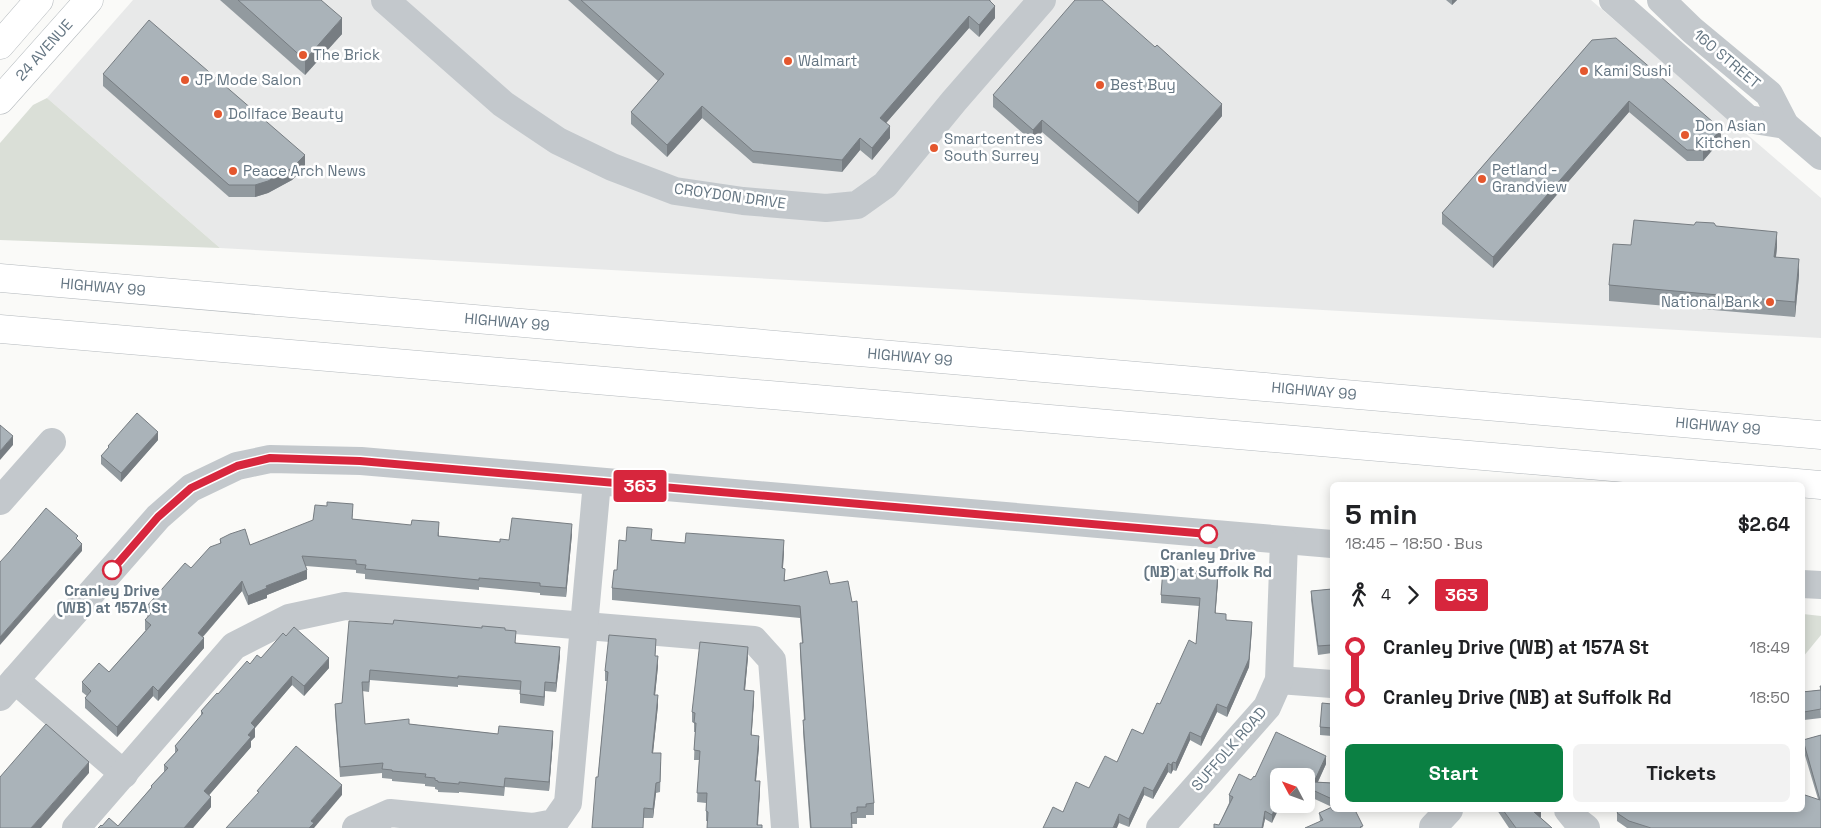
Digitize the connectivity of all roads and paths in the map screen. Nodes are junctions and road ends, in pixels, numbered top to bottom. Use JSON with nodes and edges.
{"nodes":[{"id":1,"x":40,"y":0,"type":"edge"},
{"id":2,"x":89,"y":0,"type":"edge"},
{"id":3,"x":385,"y":0,"type":"edge"},
{"id":4,"x":1042,"y":0,"type":"edge"},
{"id":5,"x":1613,"y":0,"type":"edge"},
{"id":6,"x":1660,"y":0,"type":"edge"},
{"id":7,"x":0,"y":45,"type":"edge"},
{"id":8,"x":0,"y":100,"type":"edge"},
{"id":9,"x":1785,"y":125,"type":"junction"},
{"id":10,"x":1821,"y":156,"type":"edge"},
{"id":11,"x":0,"y":278,"type":"edge"},
{"id":12,"x":0,"y":328,"type":"edge"},
{"id":13,"x":1821,"y":435,"type":"edge"},
{"id":14,"x":52,"y":442,"type":"dead end"},
{"id":15,"x":597,"y":482,"type":"junction"},
{"id":16,"x":1786,"y":482,"type":"edge"},
{"id":17,"x":1805,"y":484,"type":"edge"},
{"id":18,"x":1821,"y":485,"type":"edge"},
{"id":19,"x":0,"y":501,"type":"edge"},
{"id":20,"x":1284,"y":540,"type":"junction"},
{"id":21,"x":1330,"y":544,"type":"edge"},
{"id":22,"x":1805,"y":584,"type":"edge"},
{"id":23,"x":1821,"y":585,"type":"edge"},
{"id":24,"x":583,"y":625,"type":"junction"},
{"id":25,"x":1279,"y":680,"type":"junction"},
{"id":26,"x":1330,"y":684,"type":"edge"},
{"id":27,"x":8,"y":689,"type":"edge"},
{"id":28,"x":124,"y":774,"type":"junction"},
{"id":29,"x":1570,"y":812,"type":"edge"},
{"id":30,"x":76,"y":828,"type":"edge"},
{"id":31,"x":356,"y":828,"type":"edge"},
{"id":32,"x":785,"y":828,"type":"edge"},
{"id":33,"x":1160,"y":828,"type":"edge"},
{"id":34,"x":1586,"y":828,"type":"edge"}],
"edges":[{"from":1,"to":7,"type":"main road"},
{"from":2,"to":8,"type":"main road","name":"24 AVENUE"},
{"from":3,"to":4,"type":"street","name":"CROYDON DRIVE"},
{"from":5,"to":9,"type":"street","name":"160 STREET"},
{"from":6,"to":9,"type":"street","name":"160 STREET"},
{"from":9,"to":10,"type":"street","name":"160 STREET"},
{"from":11,"to":13,"type":"main road","name":"HIGHWAY 99"},
{"from":12,"to":16,"type":"main road"},
{"from":14,"to":19,"type":"street"},
{"from":15,"to":20,"type":"street"},
{"from":15,"to":24,"type":"street"},
{"from":15,"to":27,"type":"street"},
{"from":17,"to":18,"type":"main road"},
{"from":20,"to":21,"type":"street"},
{"from":20,"to":25,"type":"street","name":"SUFFOLK ROAD"},
{"from":22,"to":23,"type":"street"},
{"from":24,"to":28,"type":"street"},
{"from":24,"to":31,"type":"street"},
{"from":24,"to":32,"type":"street"},
{"from":25,"to":26,"type":"street"},
{"from":25,"to":33,"type":"street","name":"SUFFOLK ROAD"},
{"from":27,"to":28,"type":"street"},
{"from":28,"to":30,"type":"street"},
{"from":29,"to":34,"type":"street"}]}
